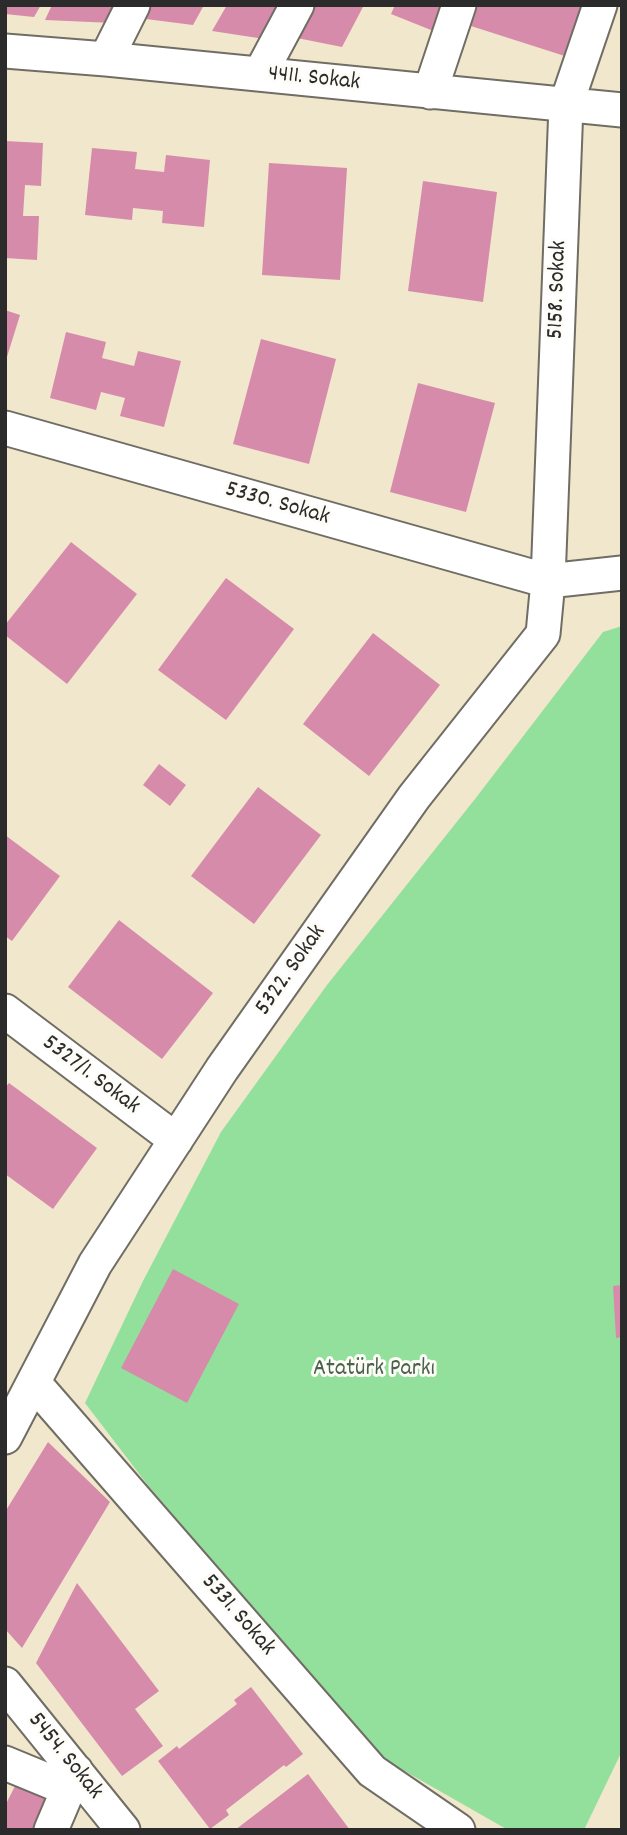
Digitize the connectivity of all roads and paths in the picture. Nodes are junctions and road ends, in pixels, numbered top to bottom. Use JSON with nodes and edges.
{"nodes":[{"id":1,"x":133,"y":5,"type":"edge"},
{"id":2,"x":297,"y":5,"type":"edge"},
{"id":3,"x":459,"y":5,"type":"edge"},
{"id":4,"x":600,"y":5,"type":"edge"},
{"id":5,"x":5,"y":51,"type":"edge"},
{"id":6,"x":106,"y":59,"type":"junction"},
{"id":7,"x":260,"y":74,"type":"junction"},
{"id":8,"x":430,"y":92,"type":"junction"},
{"id":9,"x":566,"y":105,"type":"junction"},
{"id":10,"x":622,"y":110,"type":"edge"},
{"id":11,"x":5,"y":428,"type":"edge"},
{"id":12,"x":622,"y":573,"type":"edge"},
{"id":13,"x":548,"y":581,"type":"junction"},
{"id":14,"x":5,"y":1011,"type":"edge"},
{"id":15,"x":176,"y":1140,"type":"junction"},
{"id":16,"x":34,"y":1383,"type":"junction"},
{"id":17,"x":9,"y":1425,"type":"edge"},
{"id":18,"x":5,"y":1684,"type":"edge"},
{"id":19,"x":5,"y":1763,"type":"edge"},
{"id":20,"x":76,"y":1771,"type":"junction"},
{"id":21,"x":51,"y":1830,"type":"edge"},
{"id":22,"x":123,"y":1830,"type":"edge"},
{"id":23,"x":458,"y":1830,"type":"edge"}],
"edges":[{"from":1,"to":6,"type":"street"},
{"from":2,"to":7,"type":"street"},
{"from":3,"to":8,"type":"street"},
{"from":4,"to":9,"type":"street","name":"5158. Sokak"},
{"from":5,"to":6,"type":"street","name":"4411. Sokak"},
{"from":6,"to":7,"type":"street","name":"4411. Sokak"},
{"from":7,"to":8,"type":"street","name":"4411. Sokak"},
{"from":8,"to":9,"type":"street","name":"4411. Sokak"},
{"from":9,"to":10,"type":"street","name":"4411. Sokak"},
{"from":9,"to":13,"type":"street","name":"5158. Sokak"},
{"from":11,"to":13,"type":"street","name":"5330. Sokak"},
{"from":12,"to":13,"type":"street"},
{"from":13,"to":15,"type":"street","name":"5322. Sokak"},
{"from":14,"to":15,"type":"street","name":"5327/1. Sokak"},
{"from":15,"to":16,"type":"street","name":"5322. Sokak"},
{"from":16,"to":17,"type":"street","name":"5322. Sokak"},
{"from":16,"to":23,"type":"street","name":"5331. Sokak"},
{"from":18,"to":20,"type":"street","name":"5454. Sokak"},
{"from":19,"to":20,"type":"street"},
{"from":20,"to":21,"type":"street"},
{"from":20,"to":22,"type":"street","name":"5454. Sokak"}]}
